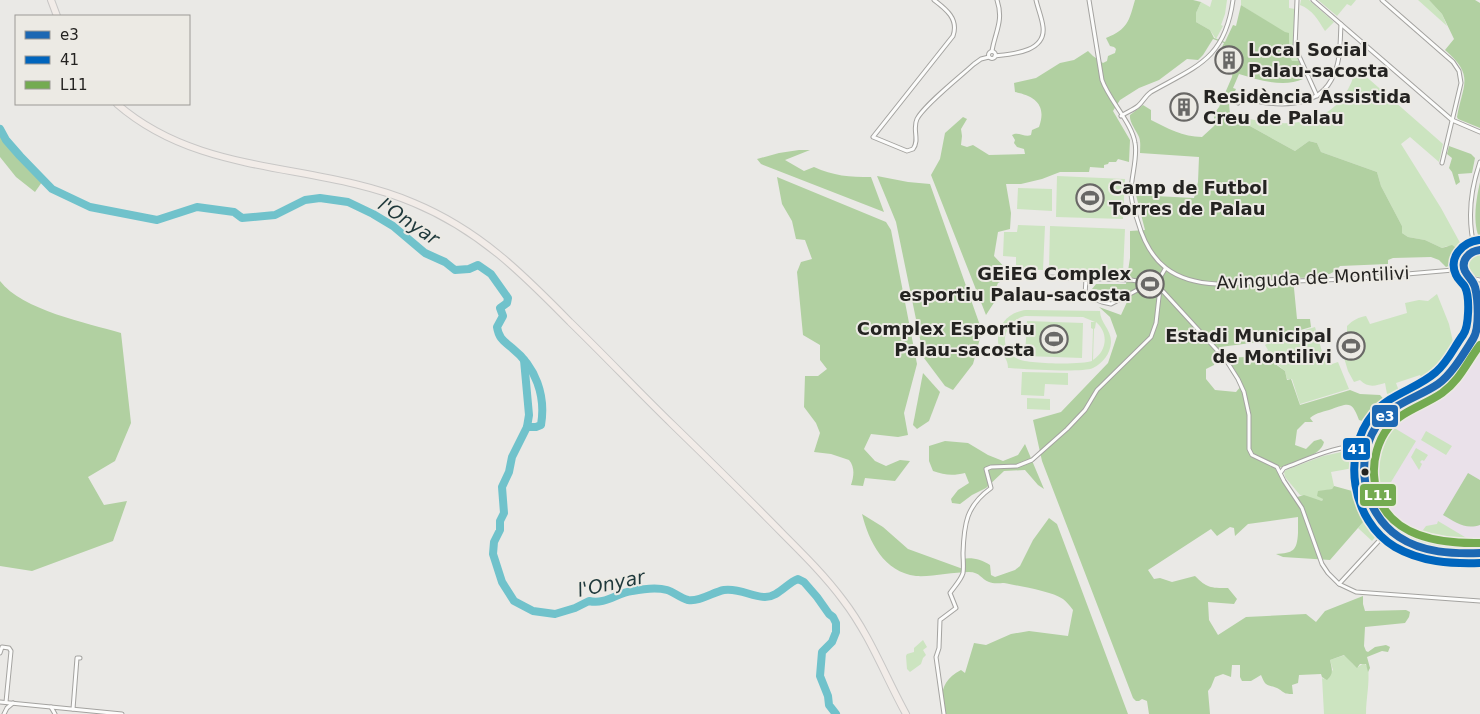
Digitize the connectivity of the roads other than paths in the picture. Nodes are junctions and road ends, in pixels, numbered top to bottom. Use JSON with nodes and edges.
{"nodes":[{"id":1,"x":51,"y":0,"type":"edge"},
{"id":2,"x":934,"y":0,"type":"edge"},
{"id":3,"x":997,"y":0,"type":"edge"},
{"id":4,"x":1036,"y":0,"type":"edge"},
{"id":5,"x":1089,"y":0,"type":"edge"},
{"id":6,"x":1233,"y":0,"type":"edge"},
{"id":7,"x":1297,"y":0,"type":"edge"},
{"id":8,"x":1313,"y":0,"type":"edge"},
{"id":9,"x":1382,"y":0,"type":"edge"},
{"id":10,"x":57,"y":15,"type":"edge"},
{"id":11,"x":1341,"y":24,"type":"junction"},
{"id":12,"x":992,"y":51,"type":"junction"},
{"id":13,"x":995,"y":56,"type":"junction"},
{"id":14,"x":989,"y":57,"type":"junction"},
{"id":15,"x":1318,"y":96,"type":"junction"},
{"id":16,"x":1238,"y":103,"type":"dead end"},
{"id":17,"x":118,"y":105,"type":"edge"},
{"id":18,"x":1121,"y":116,"type":"junction"},
{"id":19,"x":1452,"y":120,"type":"junction"},
{"id":20,"x":1480,"y":132,"type":"edge"},
{"id":21,"x":1480,"y":162,"type":"edge"},
{"id":22,"x":1442,"y":163,"type":"dead end"},
{"id":23,"x":1475,"y":250,"type":"junction"},
{"id":24,"x":1480,"y":250,"type":"edge"},
{"id":25,"x":1165,"y":269,"type":"junction"},
{"id":26,"x":1464,"y":269,"type":"junction"},
{"id":27,"x":1049,"y":277,"type":"dead end"},
{"id":28,"x":1086,"y":278,"type":"junction"},
{"id":29,"x":1160,"y":278,"type":"junction"},
{"id":30,"x":1472,"y":278,"type":"junction"},
{"id":31,"x":1480,"y":280,"type":"edge"},
{"id":32,"x":1150,"y":283,"type":"junction"},
{"id":33,"x":1160,"y":288,"type":"junction"},
{"id":34,"x":1480,"y":331,"type":"edge"},
{"id":35,"x":1474,"y":336,"type":"junction"},
{"id":36,"x":1480,"y":343,"type":"edge"},
{"id":37,"x":1462,"y":355,"type":"junction"},
{"id":38,"x":1367,"y":446,"type":"junction"},
{"id":39,"x":1281,"y":473,"type":"junction"},
{"id":40,"x":1389,"y":530,"type":"junction"},
{"id":41,"x":1480,"y":552,"type":"edge"},
{"id":42,"x":1339,"y":584,"type":"junction"},
{"id":43,"x":1480,"y":601,"type":"edge"},
{"id":44,"x":0,"y":653,"type":"edge"},
{"id":45,"x":80,"y":658,"type":"dead end"},
{"id":46,"x":0,"y":702,"type":"edge"},
{"id":47,"x":6,"y":702,"type":"junction"},
{"id":48,"x":13,"y":703,"type":"junction"},
{"id":49,"x":51,"y":706,"type":"junction"},
{"id":50,"x":73,"y":708,"type":"junction"},
{"id":51,"x":0,"y":710,"type":"edge"},
{"id":52,"x":3,"y":714,"type":"edge"},
{"id":53,"x":55,"y":714,"type":"edge"},
{"id":54,"x":122,"y":714,"type":"edge"},
{"id":55,"x":906,"y":714,"type":"edge"},
{"id":56,"x":944,"y":714,"type":"edge"}],
"edges":[{"from":1,"to":10,"type":"highway"},
{"from":2,"to":14,"type":"street"},
{"from":3,"to":12,"type":"street"},
{"from":4,"to":13,"type":"street"},
{"from":5,"to":18,"type":"street"},
{"from":6,"to":18,"type":"street"},
{"from":7,"to":15,"type":"street"},
{"from":8,"to":11,"type":"street"},
{"from":9,"to":19,"type":"street"},
{"from":11,"to":15,"type":"street"},
{"from":11,"to":19,"type":"street"},
{"from":12,"to":13,"type":"street"},
{"from":12,"to":14,"type":"street"},
{"from":13,"to":14,"type":"street"},
{"from":15,"to":16,"type":"street"},
{"from":17,"to":55,"type":"highway"},
{"from":18,"to":25,"type":"street"},
{"from":19,"to":20,"type":"street"},
{"from":19,"to":22,"type":"street"},
{"from":21,"to":23,"type":"street"},
{"from":23,"to":24,"type":"street"},
{"from":23,"to":26,"type":"street"},
{"from":25,"to":26,"type":"street","name":"Avinguda de Montilivi"},
{"from":25,"to":29,"type":"street"},
{"from":26,"to":30,"type":"street"},
{"from":27,"to":28,"type":"street"},
{"from":28,"to":32,"type":"street"},
{"from":28,"to":32,"type":"street"},
{"from":29,"to":32,"type":"street"},
{"from":29,"to":33,"type":"street"},
{"from":30,"to":31,"type":"street"},
{"from":30,"to":35,"type":"street"},
{"from":33,"to":39,"type":"street"},
{"from":33,"to":56,"type":"street"},
{"from":34,"to":35,"type":"street"},
{"from":35,"to":36,"type":"street"},
{"from":35,"to":37,"type":"street"},
{"from":36,"to":37,"type":"street"},
{"from":37,"to":38,"type":"street"},
{"from":38,"to":39,"type":"street"},
{"from":38,"to":40,"type":"street"},
{"from":39,"to":42,"type":"street"},
{"from":40,"to":41,"type":"street"},
{"from":40,"to":42,"type":"street"},
{"from":42,"to":43,"type":"street"},
{"from":44,"to":47,"type":"street"},
{"from":45,"to":50,"type":"street"},
{"from":46,"to":47,"type":"street"},
{"from":47,"to":48,"type":"street"},
{"from":48,"to":49,"type":"street"},
{"from":48,"to":52,"type":"street"},
{"from":49,"to":50,"type":"street"},
{"from":49,"to":53,"type":"street"},
{"from":50,"to":54,"type":"street"},
{"from":51,"to":52,"type":"street"}]}
